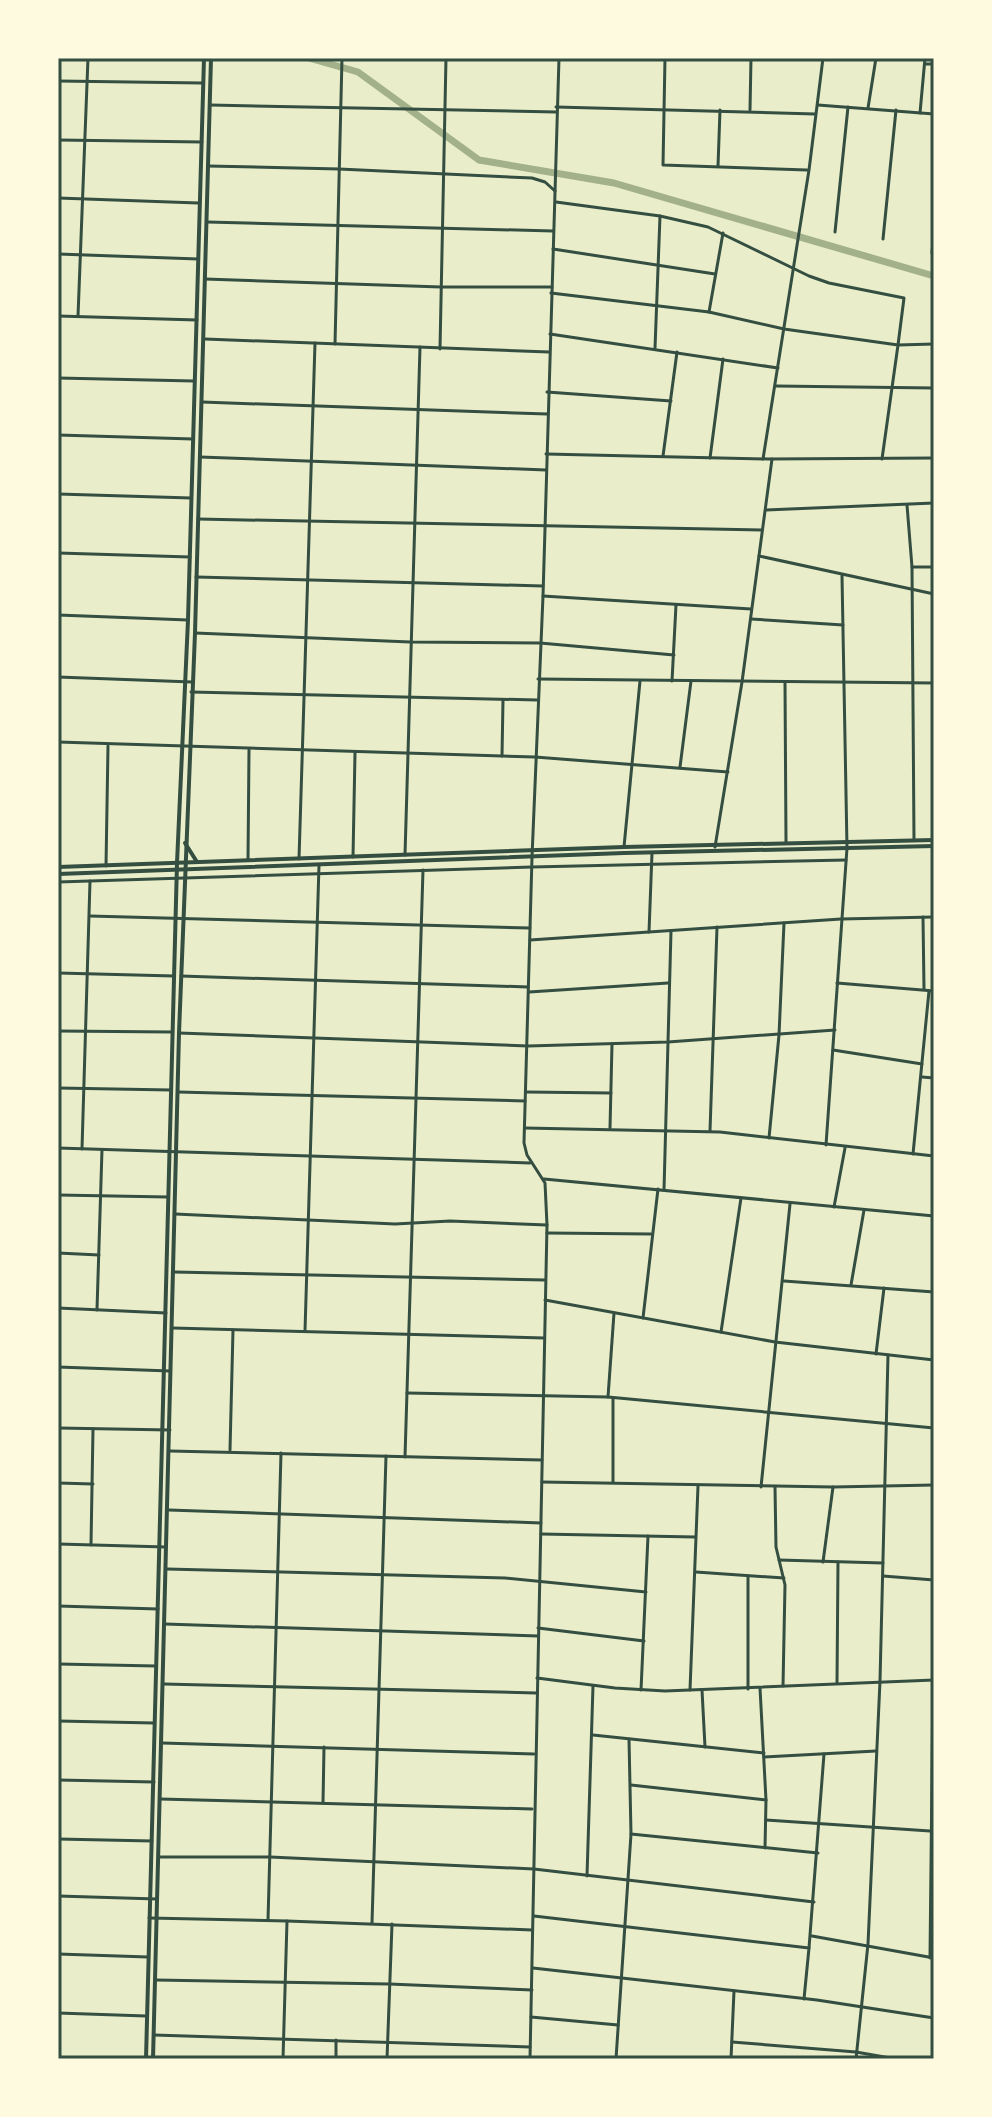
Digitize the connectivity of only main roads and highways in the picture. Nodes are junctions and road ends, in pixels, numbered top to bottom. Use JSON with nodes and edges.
{"nodes":[{"id":1,"x":204,"y":58,"type":"edge"},
{"id":2,"x":211,"y":58,"type":"edge"},
{"id":3,"x":187,"y":745,"type":"junction"},
{"id":4,"x":934,"y":840,"type":"edge"},
{"id":5,"x":185,"y":843,"type":"junction"},
{"id":6,"x":934,"y":846,"type":"edge"},
{"id":7,"x":532,"y":854,"type":"junction"},
{"id":8,"x":197,"y":862,"type":"junction"},
{"id":9,"x":177,"y":863,"type":"junction"},
{"id":10,"x":185,"y":863,"type":"junction"},
{"id":11,"x":58,"y":867,"type":"edge"},
{"id":12,"x":185,"y":869,"type":"junction"},
{"id":13,"x":176,"y":870,"type":"junction"},
{"id":14,"x":58,"y":874,"type":"edge"},
{"id":15,"x":146,"y":2059,"type":"edge"},
{"id":16,"x":153,"y":2059,"type":"edge"}],
"edges":[{"from":1,"to":3,"type":"main road"},
{"from":2,"to":3,"type":"main road"},
{"from":3,"to":5,"type":"main road"},
{"from":3,"to":9,"type":"main road"},
{"from":4,"to":7,"type":"main road"},
{"from":5,"to":8,"type":"main road"},
{"from":5,"to":10,"type":"main road"},
{"from":6,"to":7,"type":"main road"},
{"from":7,"to":8,"type":"main road"},
{"from":7,"to":12,"type":"main road"},
{"from":8,"to":10,"type":"main road"},
{"from":9,"to":10,"type":"main road"},
{"from":9,"to":11,"type":"main road"},
{"from":9,"to":13,"type":"main road"},
{"from":10,"to":12,"type":"main road"},
{"from":12,"to":13,"type":"main road"},
{"from":12,"to":16,"type":"main road"},
{"from":13,"to":14,"type":"main road"},
{"from":13,"to":15,"type":"main road"}]}
